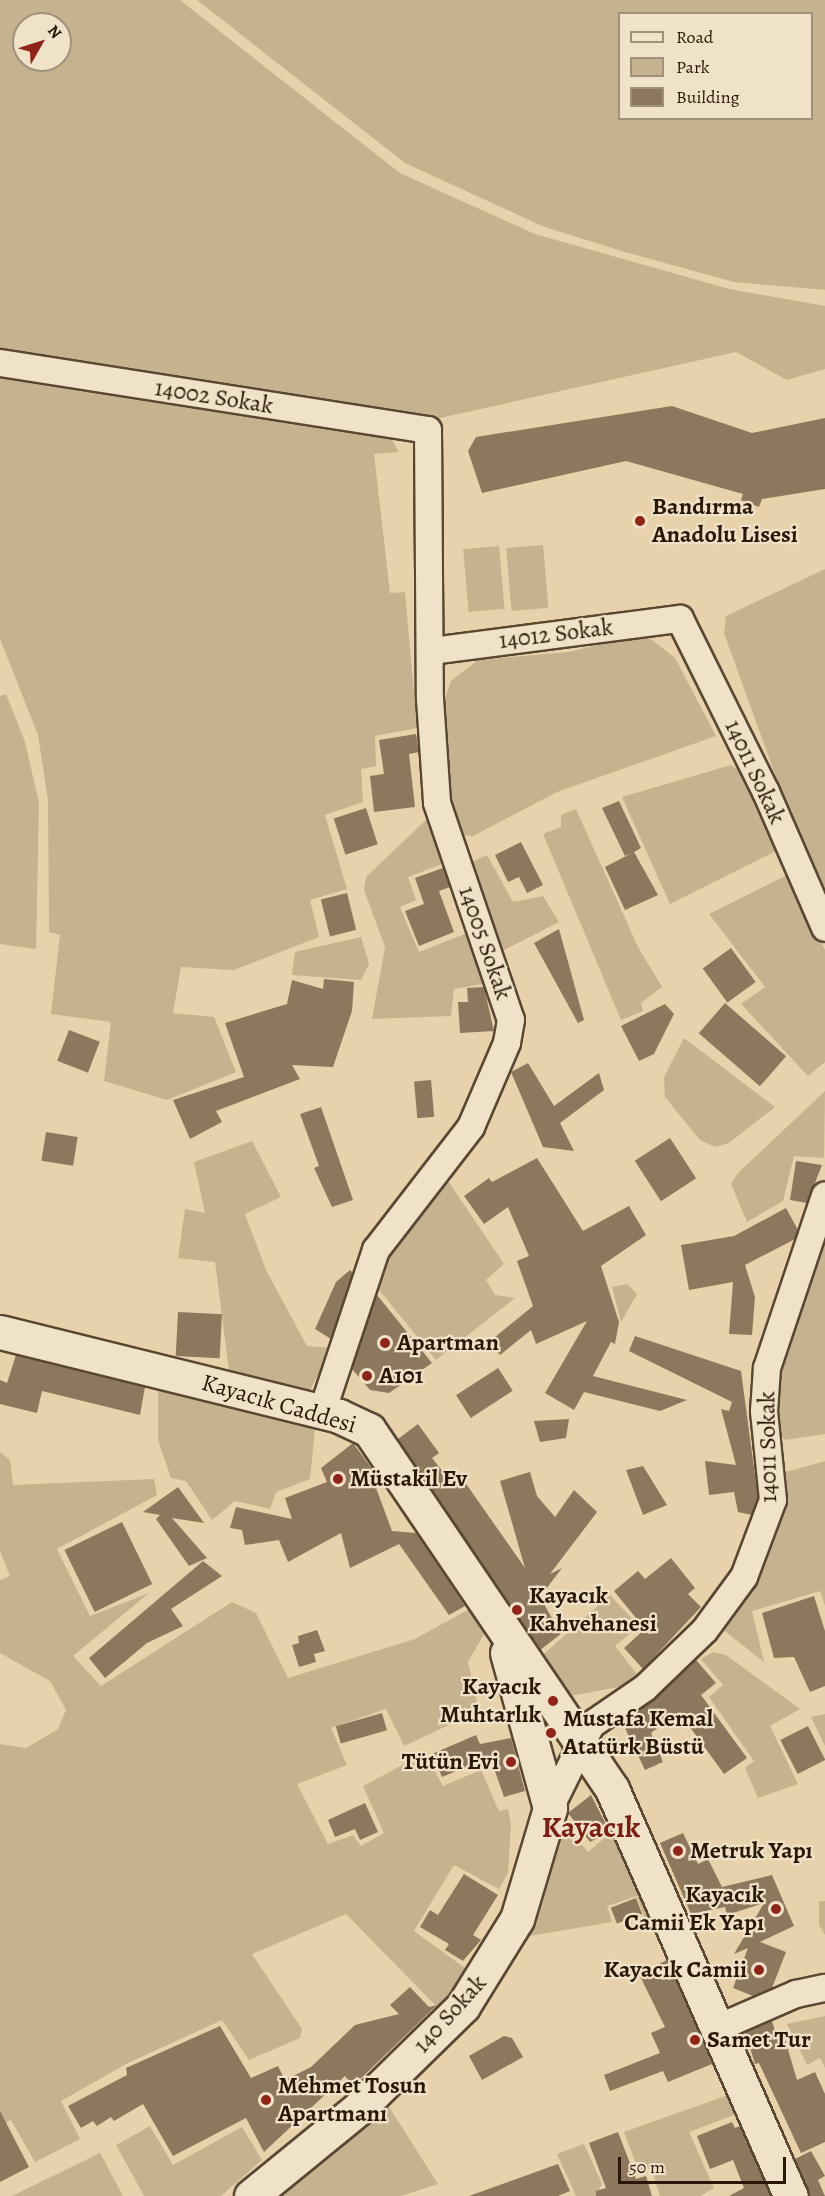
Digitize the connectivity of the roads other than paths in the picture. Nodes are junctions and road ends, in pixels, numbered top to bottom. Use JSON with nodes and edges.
{"nodes":[{"id":1,"x":0,"y":363,"type":"edge"},
{"id":2,"x":428,"y":430,"type":"joint"},
{"id":3,"x":680,"y":619,"type":"joint"},
{"id":4,"x":432,"y":651,"type":"junction"},
{"id":5,"x":825,"y":928,"type":"edge"},
{"id":6,"x":825,"y":1196,"type":"edge"},
{"id":7,"x":0,"y":1332,"type":"edge"},
{"id":8,"x":322,"y":1412,"type":"junction"},
{"id":9,"x":481,"y":1598,"type":"junction"},
{"id":10,"x":580,"y":1741,"type":"junction"},
{"id":11,"x":550,"y":1808,"type":"junction"},
{"id":12,"x":825,"y":1988,"type":"edge"},
{"id":13,"x":720,"y":2027,"type":"junction"},
{"id":14,"x":251,"y":2196,"type":"edge"},
{"id":15,"x":791,"y":2196,"type":"edge"}],
"edges":[{"from":1,"to":2,"type":"street","name":"14002 Sokak"},
{"from":2,"to":4,"type":"street","name":"14005 Sokak"},
{"from":3,"to":4,"type":"street","name":"14012 Sokak"},
{"from":3,"to":5,"type":"street","name":"14011 Sokak"},
{"from":4,"to":8,"type":"street","name":"14005 Sokak"},
{"from":6,"to":10,"type":"street","name":"14011 Sokak"},
{"from":7,"to":8,"type":"main road","name":"Kayacık Caddesi"},
{"from":8,"to":9,"type":"main road","name":"Kayacık Caddesi"},
{"from":9,"to":10,"type":"main road","name":"Kayacık Caddesi"},
{"from":9,"to":11,"type":"main road","name":"140 Sokak"},
{"from":10,"to":11,"type":"street","name":"140 Sokak"},
{"from":10,"to":13,"type":"main road","name":"Kayacık Caddesi"},
{"from":11,"to":14,"type":"main road","name":"140 Sokak"},
{"from":12,"to":13,"type":"street"},
{"from":13,"to":15,"type":"main road","name":"Kayacık Caddesi"}]}
